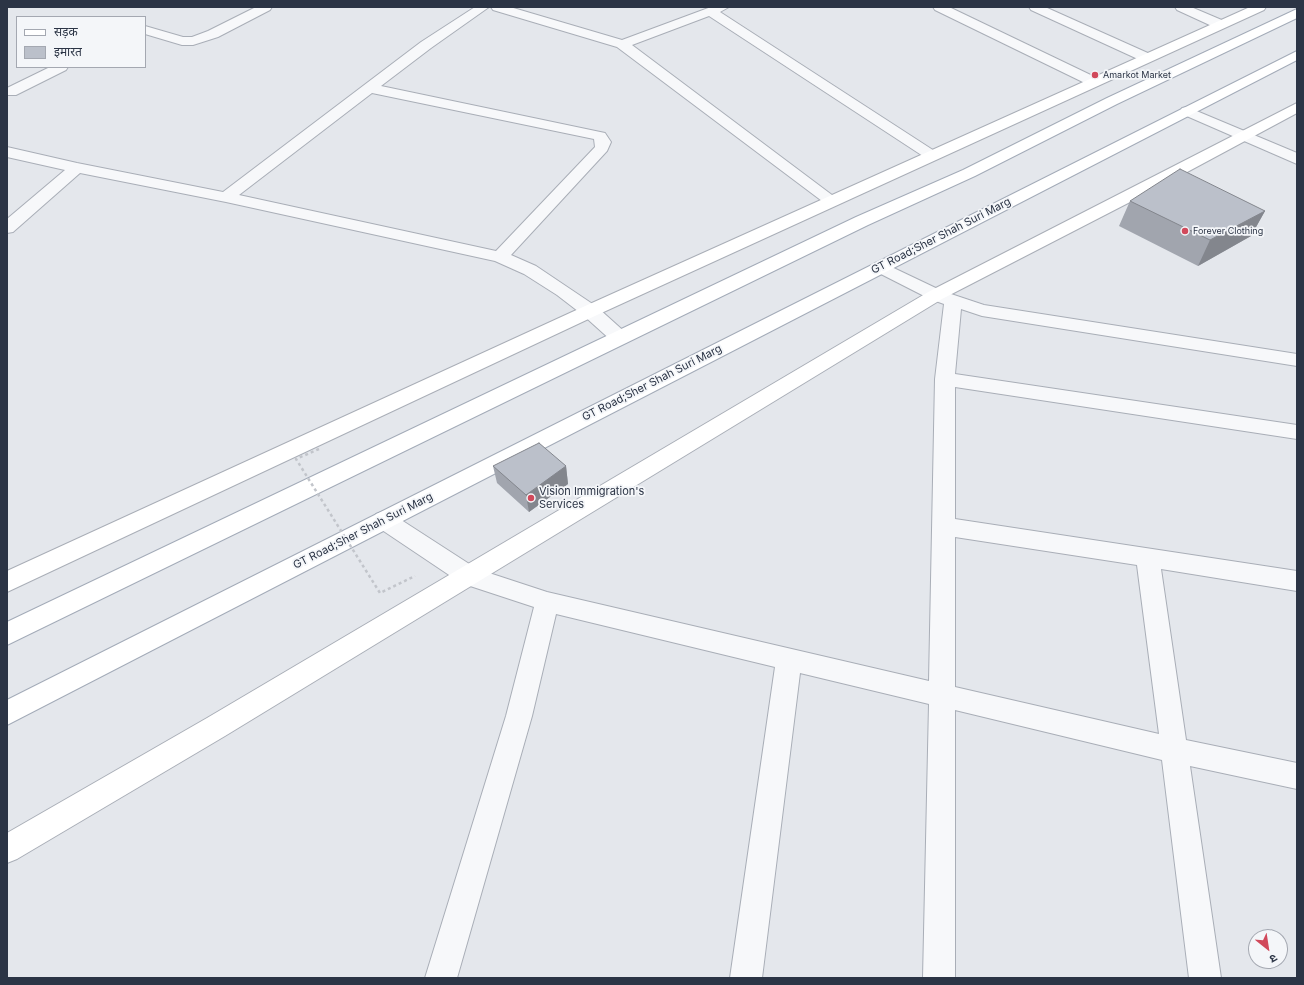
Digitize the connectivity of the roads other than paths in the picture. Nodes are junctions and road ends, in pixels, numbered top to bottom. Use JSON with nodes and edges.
{"nodes":[{"id":1,"x":266,"y":7,"type":"edge"},
{"id":2,"x":483,"y":7,"type":"edge"},
{"id":3,"x":497,"y":7,"type":"edge"},
{"id":4,"x":939,"y":7,"type":"edge"},
{"id":5,"x":1035,"y":7,"type":"edge"},
{"id":6,"x":1181,"y":7,"type":"edge"},
{"id":7,"x":1260,"y":7,"type":"edge"},
{"id":8,"x":717,"y":9,"type":"edge"},
{"id":9,"x":1297,"y":13,"type":"edge"},
{"id":10,"x":1220,"y":24,"type":"junction"},
{"id":11,"x":146,"y":30,"type":"edge"},
{"id":12,"x":622,"y":44,"type":"junction"},
{"id":13,"x":1297,"y":55,"type":"edge"},
{"id":14,"x":1145,"y":57,"type":"junction"},
{"id":15,"x":59,"y":68,"type":"edge"},
{"id":16,"x":1094,"y":82,"type":"junction"},
{"id":17,"x":369,"y":88,"type":"junction"},
{"id":18,"x":8,"y":96,"type":"edge"},
{"id":19,"x":1297,"y":107,"type":"edge"},
{"id":20,"x":1187,"y":111,"type":"junction"},
{"id":21,"x":1245,"y":136,"type":"junction"},
{"id":22,"x":7,"y":152,"type":"edge"},
{"id":23,"x":931,"y":155,"type":"junction"},
{"id":24,"x":1297,"y":159,"type":"edge"},
{"id":25,"x":77,"y":168,"type":"junction"},
{"id":26,"x":226,"y":197,"type":"junction"},
{"id":27,"x":832,"y":201,"type":"junction"},
{"id":28,"x":7,"y":228,"type":"edge"},
{"id":29,"x":500,"y":257,"type":"junction"},
{"id":30,"x":881,"y":267,"type":"junction"},
{"id":31,"x":944,"y":298,"type":"junction"},
{"id":32,"x":590,"y":311,"type":"junction"},
{"id":33,"x":620,"y":338,"type":"junction"},
{"id":34,"x":1297,"y":360,"type":"edge"},
{"id":35,"x":945,"y":379,"type":"junction"},
{"id":36,"x":1297,"y":432,"type":"edge"},
{"id":37,"x":384,"y":520,"type":"junction"},
{"id":38,"x":943,"y":526,"type":"junction"},
{"id":39,"x":1148,"y":558,"type":"junction"},
{"id":40,"x":469,"y":576,"type":"junction"},
{"id":41,"x":1297,"y":581,"type":"edge"},
{"id":42,"x":7,"y":582,"type":"edge"},
{"id":43,"x":547,"y":602,"type":"junction"},
{"id":44,"x":7,"y":634,"type":"edge"},
{"id":45,"x":789,"y":660,"type":"junction"},
{"id":46,"x":942,"y":696,"type":"junction"},
{"id":47,"x":7,"y":713,"type":"edge"},
{"id":48,"x":1173,"y":750,"type":"junction"},
{"id":49,"x":1297,"y":776,"type":"edge"},
{"id":50,"x":7,"y":849,"type":"edge"},
{"id":51,"x":442,"y":978,"type":"edge"},
{"id":52,"x":746,"y":978,"type":"edge"},
{"id":53,"x":939,"y":978,"type":"edge"},
{"id":54,"x":1206,"y":978,"type":"edge"}],
"edges":[{"from":1,"to":11,"type":"street"},
{"from":2,"to":17,"type":"street"},
{"from":3,"to":12,"type":"street"},
{"from":4,"to":16,"type":"street"},
{"from":5,"to":14,"type":"street"},
{"from":6,"to":10,"type":"street"},
{"from":7,"to":10,"type":"main road"},
{"from":8,"to":12,"type":"street"},
{"from":8,"to":23,"type":"street"},
{"from":9,"to":33,"type":"main road"},
{"from":10,"to":14,"type":"main road"},
{"from":12,"to":27,"type":"street"},
{"from":13,"to":20,"type":"main road","name":"GT Road;Sher Shah Suri Marg"},
{"from":14,"to":16,"type":"main road"},
{"from":15,"to":18,"type":"street"},
{"from":16,"to":23,"type":"main road"},
{"from":17,"to":26,"type":"street"},
{"from":17,"to":29,"type":"street"},
{"from":19,"to":21,"type":"main road"},
{"from":20,"to":21,"type":"street"},
{"from":20,"to":30,"type":"main road","name":"GT Road;Sher Shah Suri Marg"},
{"from":21,"to":24,"type":"street"},
{"from":21,"to":31,"type":"main road"},
{"from":22,"to":25,"type":"street"},
{"from":23,"to":27,"type":"main road"},
{"from":25,"to":26,"type":"street"},
{"from":25,"to":28,"type":"street"},
{"from":26,"to":29,"type":"street"},
{"from":27,"to":32,"type":"main road"},
{"from":29,"to":32,"type":"street"},
{"from":30,"to":31,"type":"street"},
{"from":30,"to":37,"type":"main road","name":"GT Road;Sher Shah Suri Marg"},
{"from":31,"to":34,"type":"street"},
{"from":31,"to":35,"type":"street"},
{"from":31,"to":40,"type":"main road"},
{"from":32,"to":33,"type":"street"},
{"from":32,"to":42,"type":"main road"},
{"from":33,"to":44,"type":"main road"},
{"from":35,"to":36,"type":"street"},
{"from":35,"to":38,"type":"street"},
{"from":37,"to":40,"type":"street"},
{"from":37,"to":47,"type":"main road","name":"GT Road;Sher Shah Suri Marg"},
{"from":38,"to":39,"type":"street"},
{"from":38,"to":46,"type":"street"},
{"from":39,"to":41,"type":"street"},
{"from":39,"to":48,"type":"street"},
{"from":40,"to":43,"type":"street"},
{"from":40,"to":50,"type":"main road"},
{"from":43,"to":45,"type":"street"},
{"from":43,"to":51,"type":"street"},
{"from":45,"to":46,"type":"street"},
{"from":45,"to":52,"type":"street"},
{"from":46,"to":48,"type":"street"},
{"from":46,"to":53,"type":"street"},
{"from":48,"to":49,"type":"street"},
{"from":48,"to":54,"type":"street"}]}
